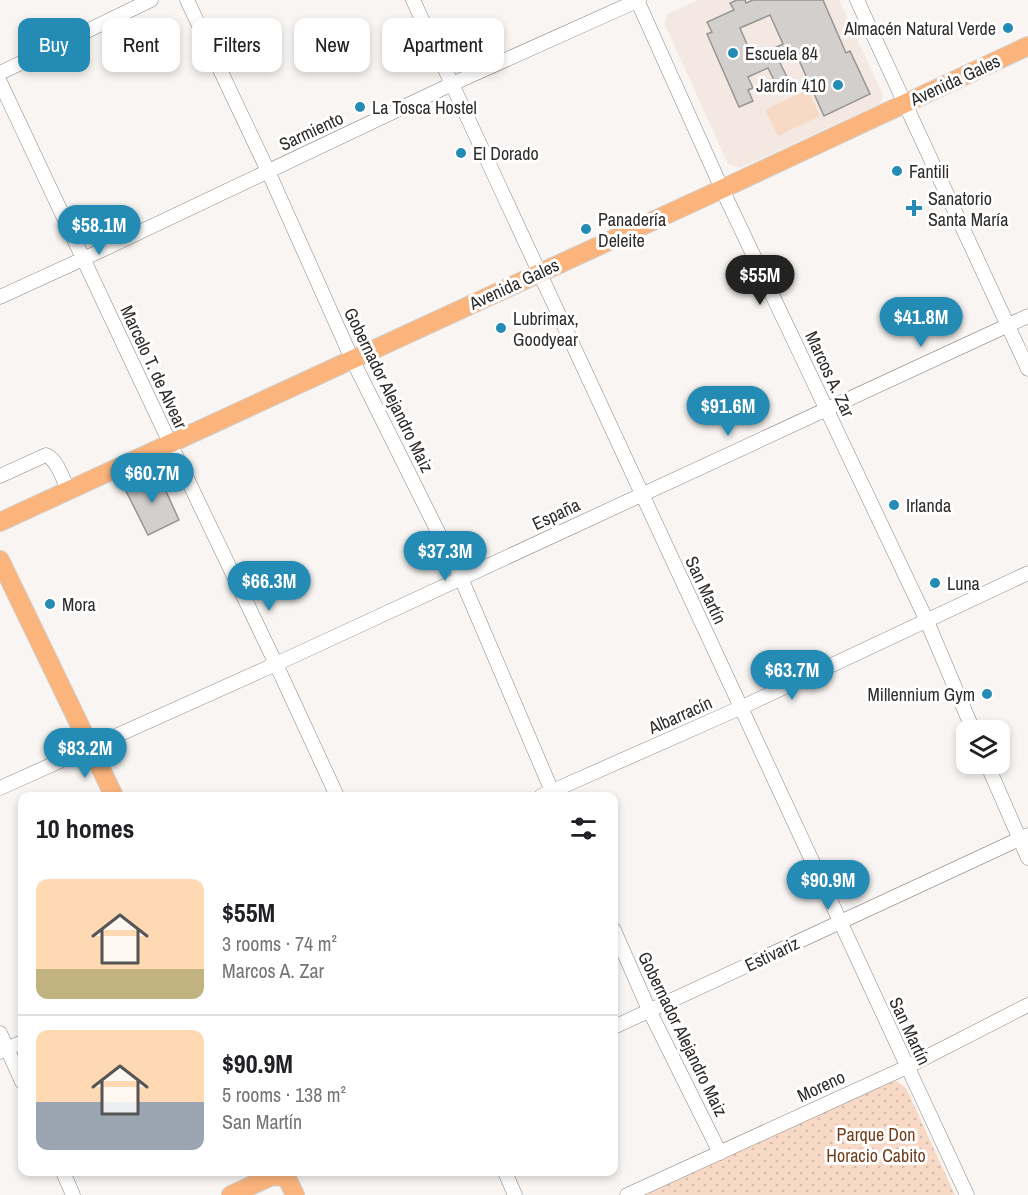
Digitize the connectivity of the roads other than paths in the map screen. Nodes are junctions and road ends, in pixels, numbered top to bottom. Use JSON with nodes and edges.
{"nodes":[{"id":1,"x":151,"y":0,"type":"edge"},
{"id":2,"x":187,"y":0,"type":"edge"},
{"id":3,"x":413,"y":0,"type":"edge"},
{"id":4,"x":638,"y":0,"type":"edge"},
{"id":5,"x":857,"y":0,"type":"edge"},
{"id":6,"x":1028,"y":46,"type":"edge"},
{"id":7,"x":0,"y":73,"type":"edge"},
{"id":8,"x":0,"y":82,"type":"edge"},
{"id":9,"x":452,"y":84,"type":"junction"},
{"id":10,"x":903,"y":104,"type":"junction"},
{"id":11,"x":268,"y":171,"type":"junction"},
{"id":12,"x":722,"y":189,"type":"junction"},
{"id":13,"x":84,"y":259,"type":"junction"},
{"id":14,"x":539,"y":273,"type":"junction"},
{"id":15,"x":0,"y":297,"type":"edge"},
{"id":16,"x":1028,"y":316,"type":"edge"},
{"id":17,"x":1008,"y":326,"type":"junction"},
{"id":18,"x":352,"y":359,"type":"junction"},
{"id":19,"x":1028,"y":369,"type":"edge"},
{"id":20,"x":826,"y":408,"type":"junction"},
{"id":21,"x":170,"y":443,"type":"junction"},
{"id":22,"x":0,"y":476,"type":"edge"},
{"id":23,"x":68,"y":490,"type":"junction"},
{"id":24,"x":642,"y":494,"type":"junction"},
{"id":25,"x":0,"y":522,"type":"edge"},
{"id":26,"x":0,"y":560,"type":"edge"},
{"id":27,"x":1028,"y":573,"type":"edge"},
{"id":28,"x":461,"y":578,"type":"junction"},
{"id":29,"x":926,"y":620,"type":"junction"},
{"id":30,"x":276,"y":664,"type":"junction"},
{"id":31,"x":740,"y":708,"type":"junction"},
{"id":32,"x":969,"y":720,"type":"edge"},
{"id":33,"x":90,"y":746,"type":"junction"},
{"id":34,"x":992,"y":774,"type":"edge"},
{"id":35,"x":0,"y":788,"type":"edge"},
{"id":36,"x":112,"y":792,"type":"edge"},
{"id":37,"x":335,"y":792,"type":"edge"},
{"id":38,"x":548,"y":792,"type":"edge"},
{"id":39,"x":556,"y":792,"type":"edge"},
{"id":40,"x":1024,"y":837,"type":"edge"},
{"id":41,"x":1028,"y":858,"type":"edge"},
{"id":42,"x":838,"y":923,"type":"junction"},
{"id":43,"x":618,"y":939,"type":"edge"},
{"id":44,"x":1028,"y":1005,"type":"edge"},
{"id":45,"x":649,"y":1010,"type":"junction"},
{"id":46,"x":618,"y":1025,"type":"edge"},
{"id":47,"x":0,"y":1033,"type":"edge"},
{"id":48,"x":18,"y":1044,"type":"edge"},
{"id":49,"x":4,"y":1050,"type":"edge"},
{"id":50,"x":907,"y":1066,"type":"junction"},
{"id":51,"x":18,"y":1075,"type":"edge"},
{"id":52,"x":720,"y":1153,"type":"junction"},
{"id":53,"x":65,"y":1176,"type":"edge"},
{"id":54,"x":272,"y":1176,"type":"edge"},
{"id":55,"x":288,"y":1176,"type":"edge"},
{"id":56,"x":290,"y":1176,"type":"edge"},
{"id":57,"x":507,"y":1176,"type":"edge"},
{"id":58,"x":73,"y":1195,"type":"edge"},
{"id":59,"x":231,"y":1195,"type":"edge"},
{"id":60,"x":260,"y":1195,"type":"edge"},
{"id":61,"x":295,"y":1195,"type":"edge"},
{"id":62,"x":515,"y":1195,"type":"edge"},
{"id":63,"x":627,"y":1195,"type":"edge"},
{"id":64,"x":967,"y":1195,"type":"edge"}],
"edges":[{"from":1,"to":7,"type":"street"},
{"from":2,"to":11,"type":"street","name":"Gobernador Alejandro Maiz"},
{"from":3,"to":9,"type":"street","name":"San Martín"},
{"from":4,"to":9,"type":"street","name":"Sarmiento"},
{"from":4,"to":12,"type":"street","name":"Marcos A. Zar"},
{"from":5,"to":10,"type":"street"},
{"from":6,"to":10,"type":"main road","name":"Avenida Gales"},
{"from":8,"to":13,"type":"street","name":"Marcelo T. de Alvear"},
{"from":9,"to":11,"type":"street","name":"Sarmiento"},
{"from":9,"to":14,"type":"street","name":"San Martín"},
{"from":10,"to":12,"type":"main road","name":"Avenida Gales"},
{"from":10,"to":17,"type":"street"},
{"from":11,"to":13,"type":"street","name":"Sarmiento"},
{"from":11,"to":18,"type":"street","name":"Gobernador Alejandro Maiz"},
{"from":12,"to":14,"type":"main road","name":"Avenida Gales"},
{"from":12,"to":20,"type":"street","name":"Marcos A. Zar"},
{"from":13,"to":15,"type":"street","name":"Sarmiento"},
{"from":13,"to":21,"type":"street","name":"Marcelo T. de Alvear"},
{"from":14,"to":18,"type":"main road","name":"Avenida Gales"},
{"from":14,"to":24,"type":"street","name":"San Martín"},
{"from":16,"to":17,"type":"street","name":"España"},
{"from":17,"to":19,"type":"street"},
{"from":17,"to":20,"type":"street","name":"España"},
{"from":18,"to":21,"type":"main road","name":"Avenida Gales"},
{"from":18,"to":28,"type":"street","name":"Gobernador Alejandro Maiz"},
{"from":20,"to":24,"type":"street","name":"España"},
{"from":20,"to":29,"type":"street","name":"Marcos A. Zar"},
{"from":21,"to":23,"type":"main road","name":"Avenida Gales"},
{"from":21,"to":30,"type":"street","name":"Marcelo T. de Alvear"},
{"from":22,"to":23,"type":"street"},
{"from":23,"to":25,"type":"main road","name":"Avenida Gales"},
{"from":24,"to":28,"type":"street","name":"España"},
{"from":24,"to":31,"type":"street","name":"San Martín"},
{"from":26,"to":33,"type":"main road"},
{"from":27,"to":29,"type":"street","name":"Albarracín"},
{"from":28,"to":30,"type":"street","name":"España"},
{"from":28,"to":38,"type":"street","name":"Gobernador Alejandro Maiz"},
{"from":29,"to":31,"type":"street","name":"Albarracín"},
{"from":29,"to":32,"type":"street","name":"Marcos A. Zar"},
{"from":30,"to":33,"type":"street","name":"España"},
{"from":30,"to":37,"type":"street","name":"Marcelo T. de Alvear"},
{"from":31,"to":39,"type":"street","name":"Albarracín"},
{"from":31,"to":42,"type":"street","name":"San Martín"},
{"from":33,"to":35,"type":"street","name":"España"},
{"from":33,"to":36,"type":"main road"},
{"from":34,"to":40,"type":"street"},
{"from":40,"to":41,"type":"street"},
{"from":40,"to":42,"type":"street","name":"Estivariz"},
{"from":42,"to":45,"type":"street","name":"Estivariz"},
{"from":42,"to":50,"type":"street","name":"San Martín"},
{"from":43,"to":45,"type":"street","name":"Gobernador Alejandro Maiz"},
{"from":44,"to":50,"type":"street","name":"Moreno"},
{"from":45,"to":46,"type":"street","name":"Estivariz"},
{"from":45,"to":52,"type":"street","name":"Gobernador Alejandro Maiz"},
{"from":47,"to":49,"type":"street"},
{"from":48,"to":49,"type":"street"},
{"from":49,"to":51,"type":"street"},
{"from":50,"to":52,"type":"street","name":"Moreno"},
{"from":50,"to":64,"type":"street","name":"San Martín"},
{"from":52,"to":63,"type":"street","name":"Moreno"},
{"from":53,"to":58,"type":"street"},
{"from":54,"to":59,"type":"main road"},
{"from":55,"to":60,"type":"main road"},
{"from":56,"to":61,"type":"main road"},
{"from":57,"to":62,"type":"street"}]}
